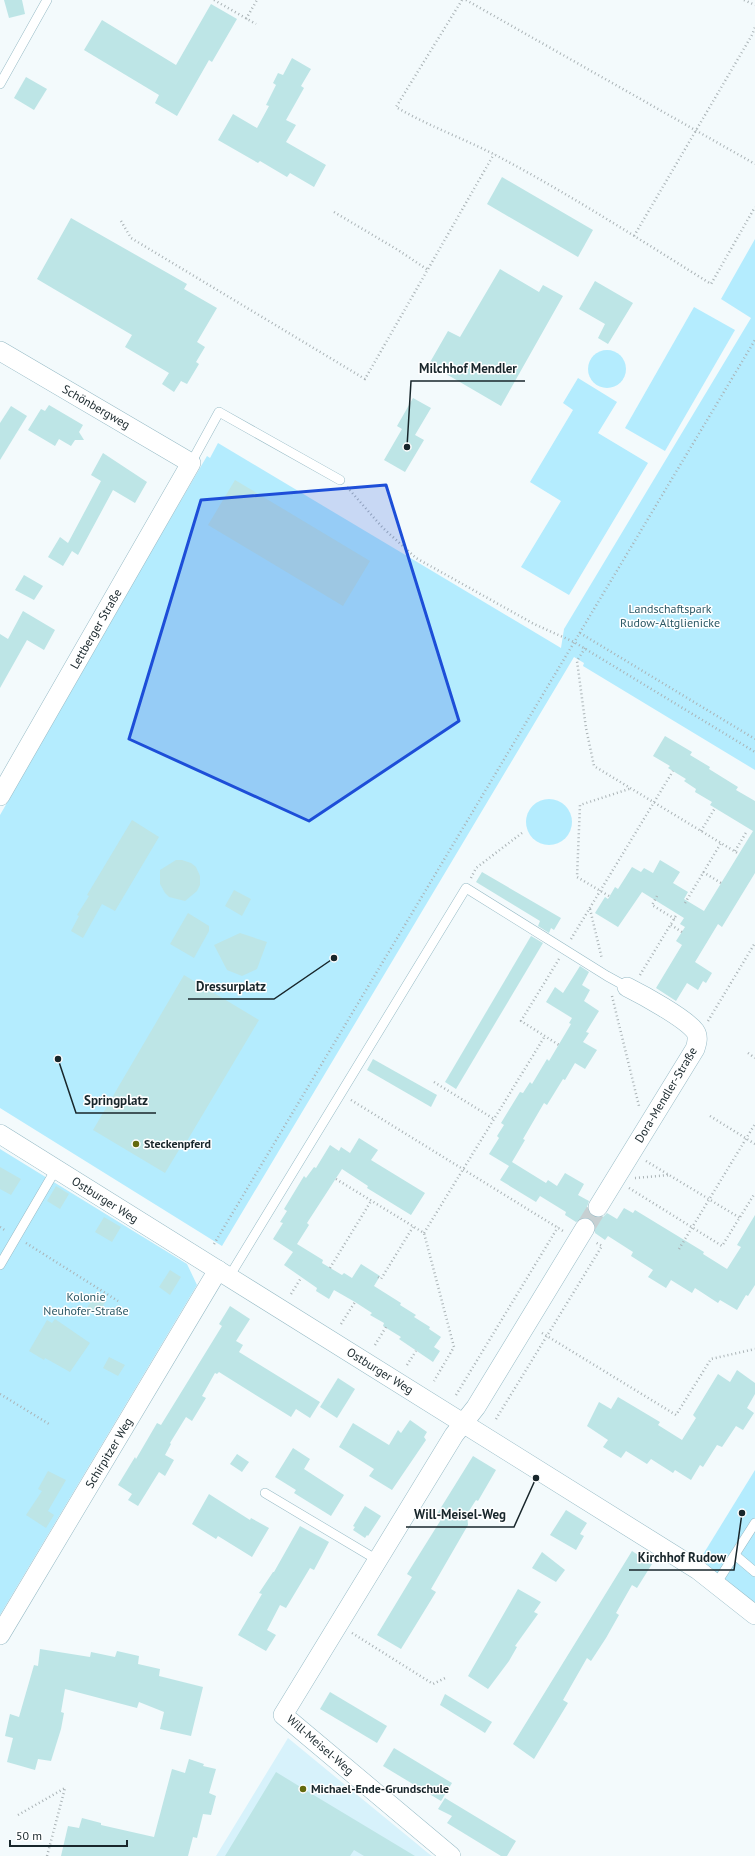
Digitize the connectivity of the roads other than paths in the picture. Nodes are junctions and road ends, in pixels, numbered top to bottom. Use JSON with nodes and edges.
{"nodes":[{"id":1,"x":47,"y":0,"type":"edge"},
{"id":2,"x":0,"y":84,"type":"edge"},
{"id":3,"x":0,"y":351,"type":"edge"},
{"id":4,"x":191,"y":463,"type":"junction"},
{"id":5,"x":340,"y":480,"type":"road end"},
{"id":6,"x":0,"y":796,"type":"edge"},
{"id":7,"x":629,"y":988,"type":"joint"},
{"id":8,"x":0,"y":1134,"type":"edge"},
{"id":9,"x":56,"y":1169,"type":"junction"},
{"id":10,"x":598,"y":1207,"type":"tunnel mouth"},
{"id":11,"x":582,"y":1234,"type":"tunnel mouth"},
{"id":12,"x":0,"y":1265,"type":"edge"},
{"id":13,"x":223,"y":1274,"type":"junction"},
{"id":14,"x":463,"y":1423,"type":"junction"},
{"id":15,"x":265,"y":1493,"type":"dead end"},
{"id":16,"x":755,"y":1523,"type":"edge"},
{"id":17,"x":735,"y":1555,"type":"junction"},
{"id":18,"x":378,"y":1561,"type":"junction"},
{"id":19,"x":755,"y":1572,"type":"edge"},
{"id":20,"x":716,"y":1584,"type":"junction"},
{"id":21,"x":755,"y":1615,"type":"edge"},
{"id":22,"x":0,"y":1635,"type":"edge"},
{"id":23,"x":451,"y":1856,"type":"edge"}],
"edges":[{"from":1,"to":2,"type":"lane"},
{"from":3,"to":4,"type":"street","name":"Schönbergweg"},
{"from":4,"to":5,"type":"lane"},
{"from":4,"to":6,"type":"street","name":"Lettberger Straße"},
{"from":7,"to":10,"type":"street","name":"Dora-Mendler-Straße"},
{"from":7,"to":13,"type":"lane"},
{"from":8,"to":9,"type":"street","name":"Ostburger Weg"},
{"from":9,"to":12,"type":"lane"},
{"from":9,"to":13,"type":"street","name":"Ostburger Weg"},
{"from":11,"to":14,"type":"street"},
{"from":13,"to":14,"type":"street","name":"Ostburger Weg"},
{"from":13,"to":22,"type":"street","name":"Schirpitzer Weg"},
{"from":14,"to":18,"type":"street","name":"Will-Meisel-Weg"},
{"from":14,"to":20,"type":"street","name":"Ostburger Weg"},
{"from":15,"to":18,"type":"lane"},
{"from":16,"to":17,"type":"lane"},
{"from":17,"to":19,"type":"lane"},
{"from":17,"to":20,"type":"lane"},
{"from":18,"to":23,"type":"street","name":"Will-Meisel-Weg"},
{"from":20,"to":21,"type":"street","name":"Ostburger Weg"}]}
